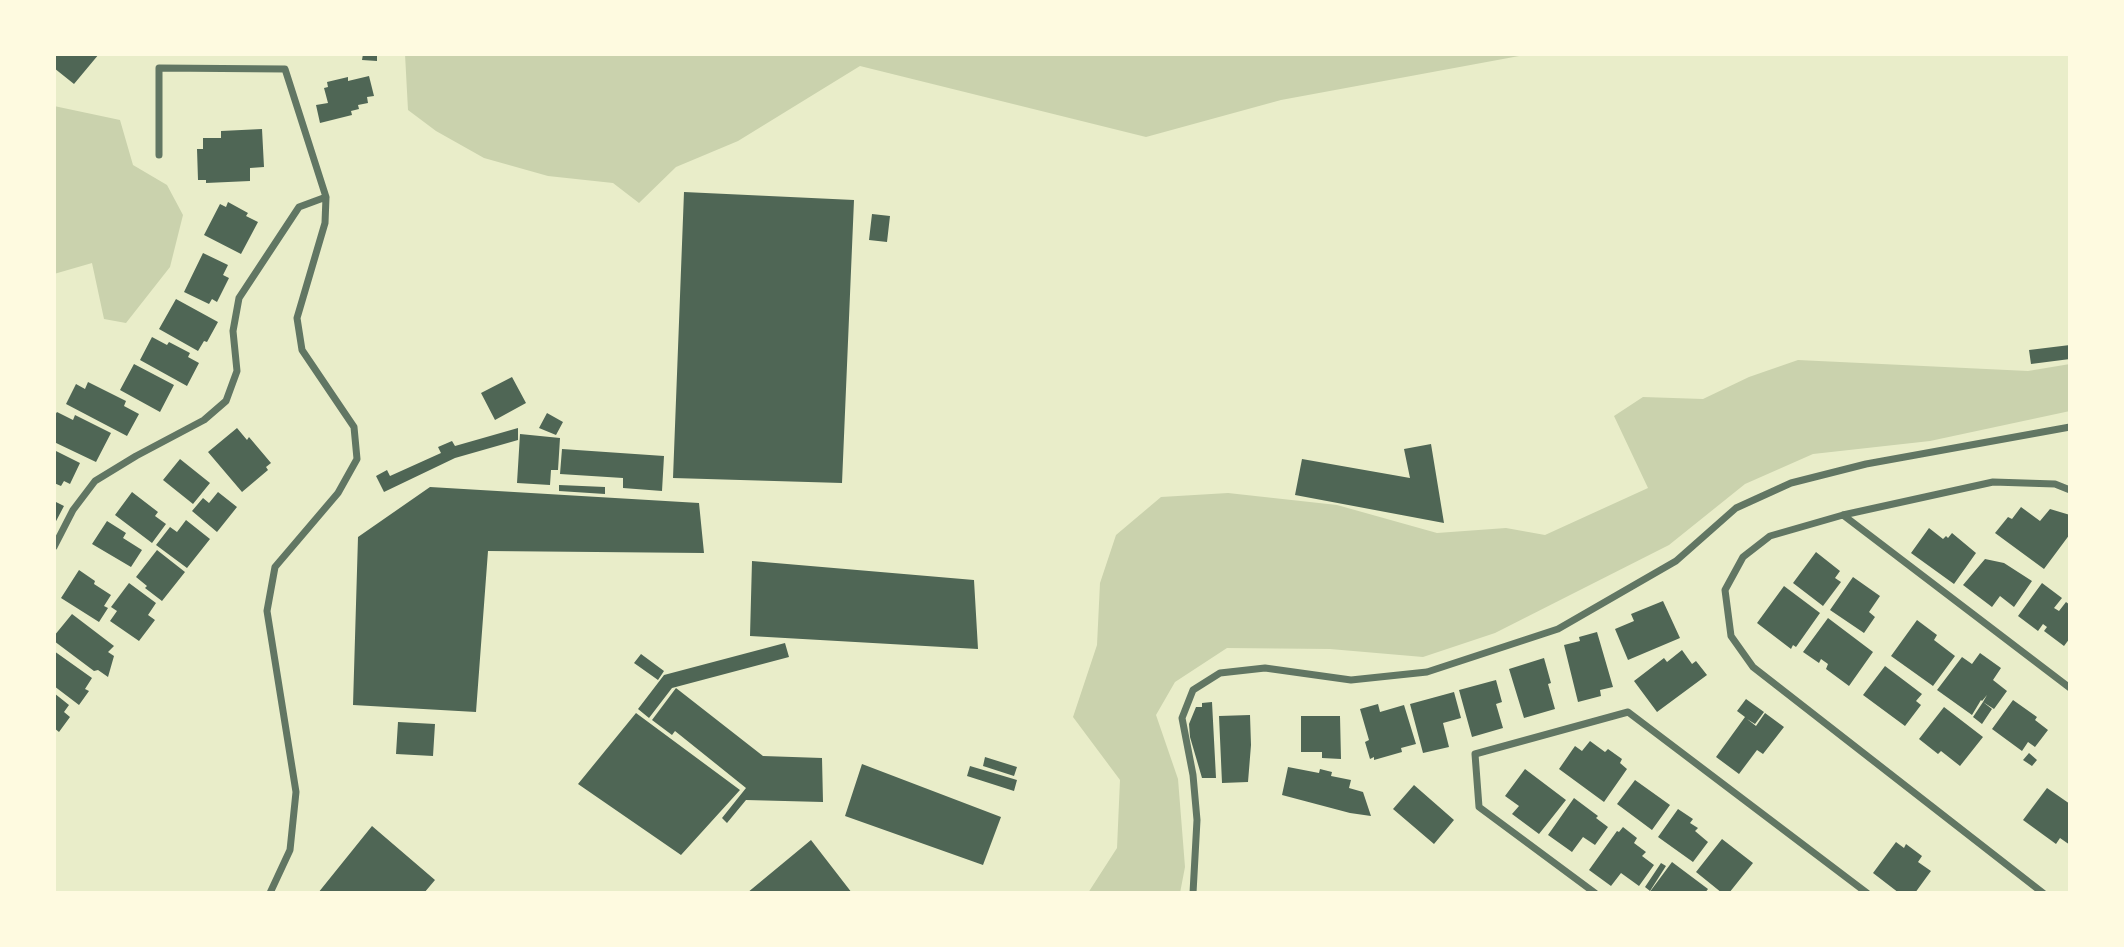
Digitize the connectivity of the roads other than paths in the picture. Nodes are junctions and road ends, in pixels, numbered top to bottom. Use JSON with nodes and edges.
{"nodes":[{"id":1,"x":159,"y":155,"type":"dead end"},
{"id":2,"x":326,"y":197,"type":"junction"},
{"id":3,"x":2070,"y":427,"type":"edge"},
{"id":4,"x":2070,"y":490,"type":"edge"},
{"id":5,"x":1843,"y":515,"type":"junction"},
{"id":6,"x":54,"y":547,"type":"edge"},
{"id":7,"x":2070,"y":688,"type":"edge"},
{"id":8,"x":270,"y":893,"type":"edge"},
{"id":9,"x":1193,"y":893,"type":"edge"},
{"id":10,"x":1595,"y":893,"type":"edge"},
{"id":11,"x":1867,"y":893,"type":"edge"},
{"id":12,"x":2043,"y":893,"type":"edge"}],
"edges":[{"from":1,"to":2,"type":"street"},
{"from":2,"to":6,"type":"street"},
{"from":2,"to":8,"type":"street"},
{"from":3,"to":9,"type":"street"},
{"from":4,"to":5,"type":"street"},
{"from":5,"to":7,"type":"street"},
{"from":5,"to":12,"type":"street"},
{"from":10,"to":11,"type":"street"}]}
